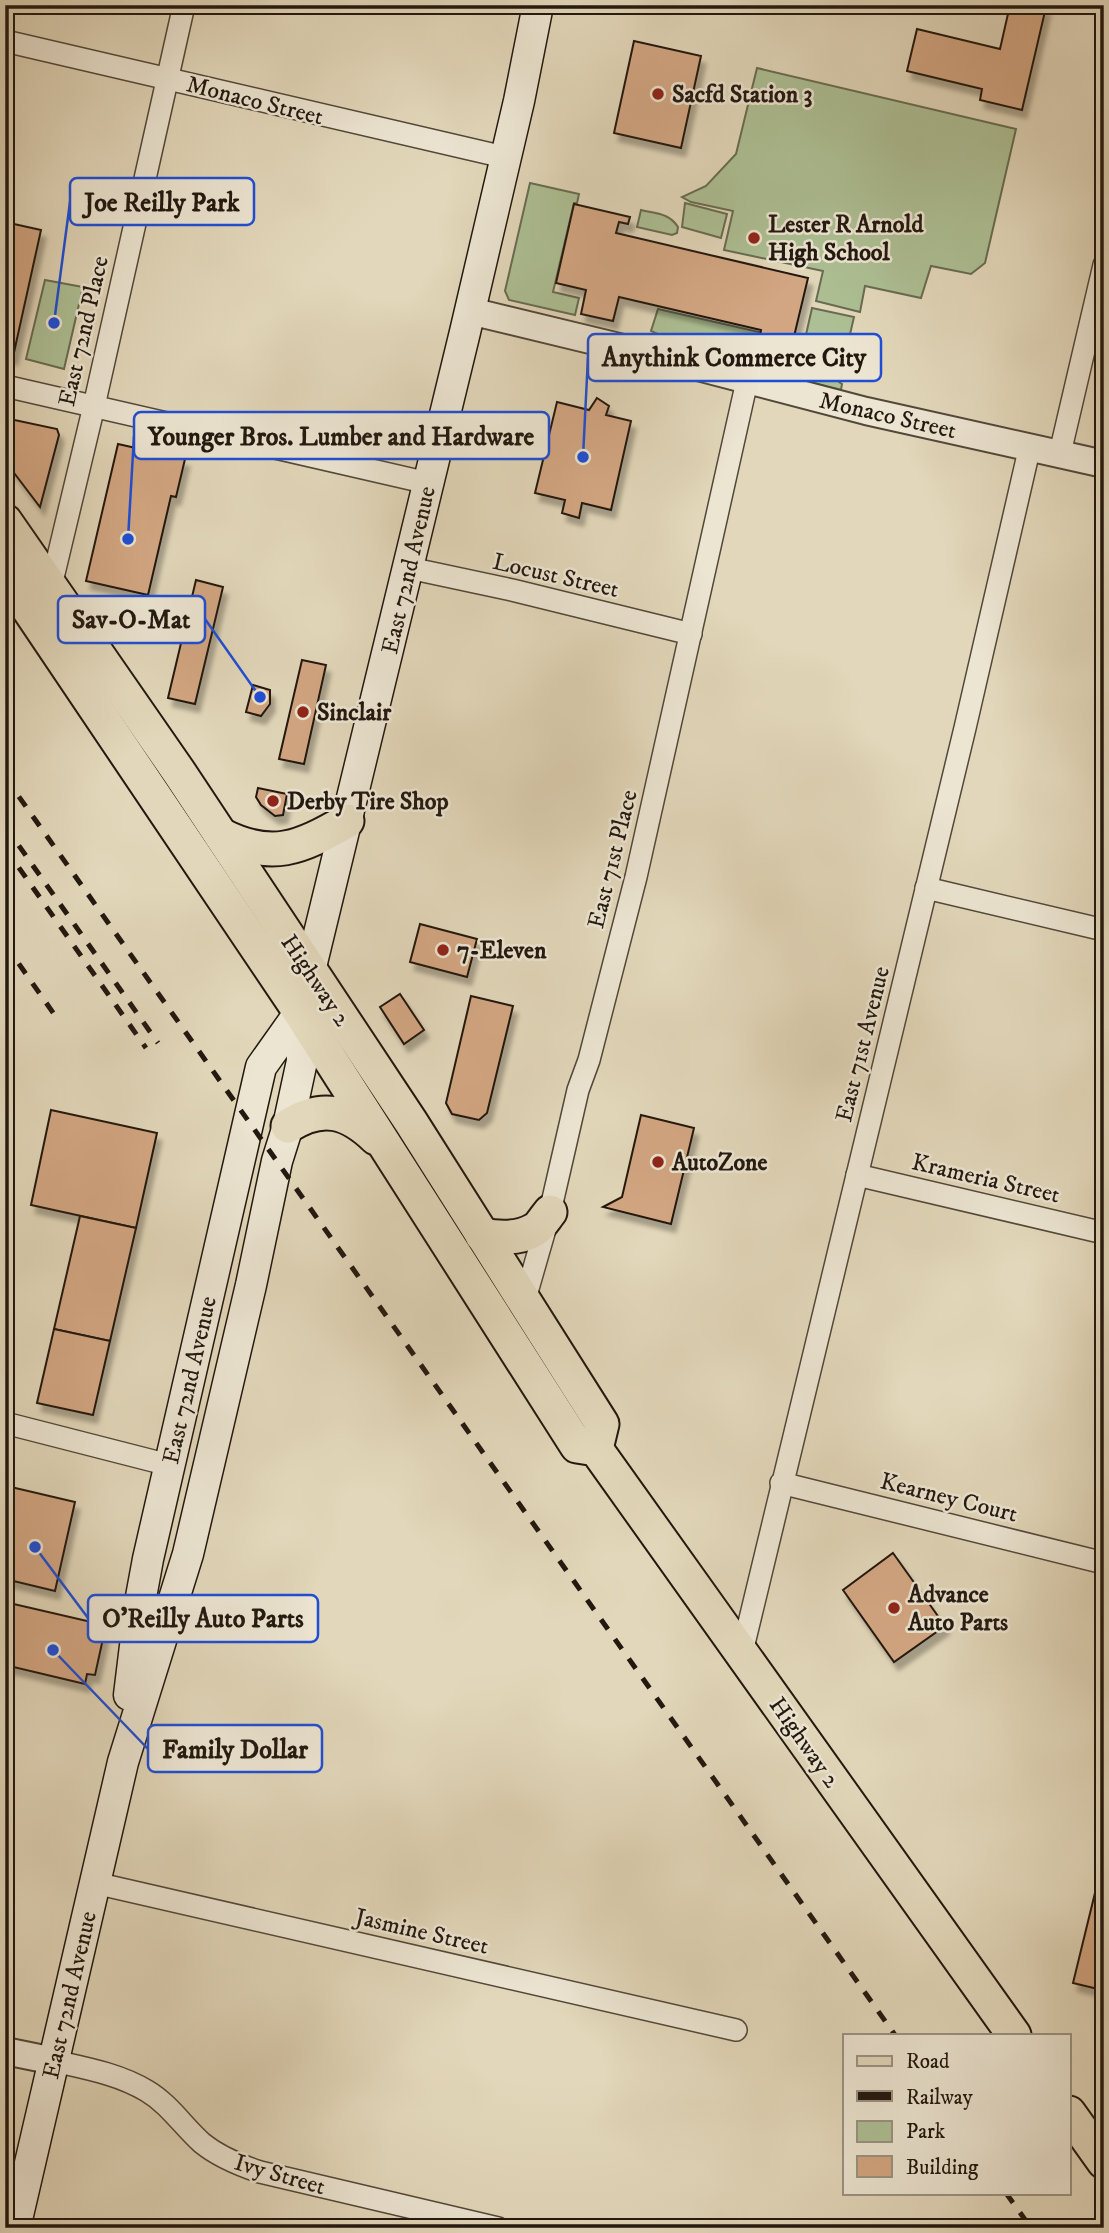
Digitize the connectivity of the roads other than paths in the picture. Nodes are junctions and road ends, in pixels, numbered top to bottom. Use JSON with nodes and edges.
{"nodes":[{"id":1,"x":184,"y":5,"type":"edge"},
{"id":2,"x":538,"y":5,"type":"edge"},
{"id":3,"x":5,"y":41,"type":"edge"},
{"id":4,"x":167,"y":79,"type":"junction"},
{"id":5,"x":504,"y":158,"type":"junction"},
{"id":6,"x":1104,"y":265,"type":"edge"},
{"id":7,"x":470,"y":310,"type":"junction"},
{"id":8,"x":747,"y":381,"type":"junction"},
{"id":9,"x":5,"y":386,"type":"edge"},
{"id":10,"x":94,"y":406,"type":"junction"},
{"id":11,"x":1030,"y":446,"type":"junction"},
{"id":12,"x":1060,"y":453,"type":"junction"},
{"id":13,"x":1104,"y":464,"type":"edge"},
{"id":14,"x":428,"y":483,"type":"junction"},
{"id":15,"x":5,"y":521,"type":"edge"},
{"id":16,"x":409,"y":568,"type":"junction"},
{"id":17,"x":5,"y":574,"type":"edge"},
{"id":18,"x":51,"y":586,"type":"junction"},
{"id":19,"x":691,"y":634,"type":"junction"},
{"id":20,"x":346,"y":821,"type":"junction"},
{"id":21,"x":221,"y":835,"type":"junction"},
{"id":22,"x":926,"y":888,"type":"junction"},
{"id":23,"x":1104,"y":930,"type":"edge"},
{"id":24,"x":309,"y":971,"type":"junction"},
{"id":25,"x":300,"y":1012,"type":"junction"},
{"id":26,"x":288,"y":1126,"type":"junction"},
{"id":27,"x":387,"y":1149,"type":"junction"},
{"id":28,"x":857,"y":1175,"type":"junction"},
{"id":29,"x":550,"y":1212,"type":"junction"},
{"id":30,"x":1104,"y":1233,"type":"edge"},
{"id":31,"x":482,"y":1236,"type":"junction"},
{"id":32,"x":525,"y":1303,"type":"junction"},
{"id":33,"x":512,"y":1345,"type":"junction"},
{"id":34,"x":5,"y":1423,"type":"edge"},
{"id":35,"x":596,"y":1449,"type":"junction"},
{"id":36,"x":169,"y":1465,"type":"junction"},
{"id":37,"x":781,"y":1483,"type":"junction"},
{"id":38,"x":1104,"y":1563,"type":"edge"},
{"id":39,"x":741,"y":1653,"type":"junction"},
{"id":40,"x":123,"y":1762,"type":"junction"},
{"id":41,"x":95,"y":1883,"type":"junction"},
{"id":42,"x":736,"y":2030,"type":"dead end"},
{"id":43,"x":1013,"y":2034,"type":"edge"},
{"id":44,"x":5,"y":2051,"type":"edge"},
{"id":45,"x":54,"y":2061,"type":"junction"},
{"id":46,"x":1070,"y":2114,"type":"edge"},
{"id":47,"x":1104,"y":2162,"type":"edge"},
{"id":48,"x":15,"y":2228,"type":"edge"},
{"id":49,"x":498,"y":2228,"type":"edge"}],
"edges":[{"from":1,"to":4,"type":"street","name":"East 72nd Place"},
{"from":2,"to":5,"type":"main road","name":"East 72nd Avenue"},
{"from":3,"to":4,"type":"street","name":"Monaco Street"},
{"from":4,"to":5,"type":"street","name":"Monaco Street"},
{"from":4,"to":10,"type":"street","name":"East 72nd Place"},
{"from":5,"to":7,"type":"main road","name":"East 72nd Avenue"},
{"from":6,"to":12,"type":"street"},
{"from":7,"to":8,"type":"street","name":"Monaco Street"},
{"from":7,"to":14,"type":"main road","name":"East 72nd Avenue"},
{"from":8,"to":11,"type":"street","name":"Monaco Street"},
{"from":8,"to":19,"type":"street","name":"East 71st Place"},
{"from":9,"to":10,"type":"street"},
{"from":10,"to":14,"type":"street"},
{"from":10,"to":18,"type":"street","name":"East 72nd Place"},
{"from":11,"to":12,"type":"street","name":"Monaco Street"},
{"from":11,"to":22,"type":"street","name":"East 71st Avenue"},
{"from":12,"to":13,"type":"street","name":"Monaco Street"},
{"from":14,"to":16,"type":"main road","name":"East 72nd Avenue"},
{"from":15,"to":18,"type":"main road","name":"Highway 2"},
{"from":16,"to":19,"type":"street","name":"Locust Street"},
{"from":16,"to":20,"type":"main road","name":"East 72nd Avenue"},
{"from":17,"to":25,"type":"main road","name":"Highway 2"},
{"from":18,"to":21,"type":"main road","name":"Highway 2"},
{"from":19,"to":29,"type":"street","name":"East 71st Place"},
{"from":20,"to":21,"type":"main road"},
{"from":20,"to":24,"type":"main road","name":"East 72nd Avenue"},
{"from":21,"to":24,"type":"main road","name":"Highway 2"},
{"from":22,"to":23,"type":"street"},
{"from":22,"to":28,"type":"street","name":"East 71st Avenue"},
{"from":24,"to":25,"type":"main road","name":"East 72nd Avenue"},
{"from":24,"to":31,"type":"main road","name":"Highway 2"},
{"from":25,"to":26,"type":"main road","name":"East 72nd Avenue"},
{"from":25,"to":27,"type":"main road","name":"Highway 2"},
{"from":25,"to":36,"type":"main road","name":"East 72nd Avenue"},
{"from":26,"to":27,"type":"main road"},
{"from":26,"to":40,"type":"main road","name":"East 72nd Avenue"},
{"from":27,"to":33,"type":"main road","name":"Highway 2"},
{"from":28,"to":30,"type":"street","name":"Krameria Street"},
{"from":28,"to":37,"type":"street","name":"East 71st Avenue"},
{"from":29,"to":31,"type":"main road"},
{"from":29,"to":32,"type":"street","name":"East 71st Place"},
{"from":31,"to":32,"type":"main road","name":"Highway 2"},
{"from":32,"to":33,"type":"street","name":"East 71st Place"},
{"from":32,"to":35,"type":"main road","name":"Highway 2"},
{"from":33,"to":35,"type":"main road","name":"Highway 2"},
{"from":34,"to":36,"type":"street"},
{"from":35,"to":39,"type":"main road","name":"Highway 2"},
{"from":36,"to":40,"type":"main road","name":"East 72nd Avenue"},
{"from":37,"to":38,"type":"street","name":"Kearney Court"},
{"from":37,"to":39,"type":"street","name":"East 71st Avenue"},
{"from":39,"to":43,"type":"main road","name":"Highway 2"},
{"from":40,"to":41,"type":"main road","name":"East 72nd Avenue"},
{"from":41,"to":42,"type":"street","name":"Jasmine Street"},
{"from":41,"to":45,"type":"main road","name":"East 72nd Avenue"},
{"from":44,"to":45,"type":"street","name":"Ivy Street"},
{"from":45,"to":48,"type":"main road","name":"East 72nd Avenue"},
{"from":45,"to":49,"type":"street","name":"Ivy Street"},
{"from":46,"to":47,"type":"main road"}]}
